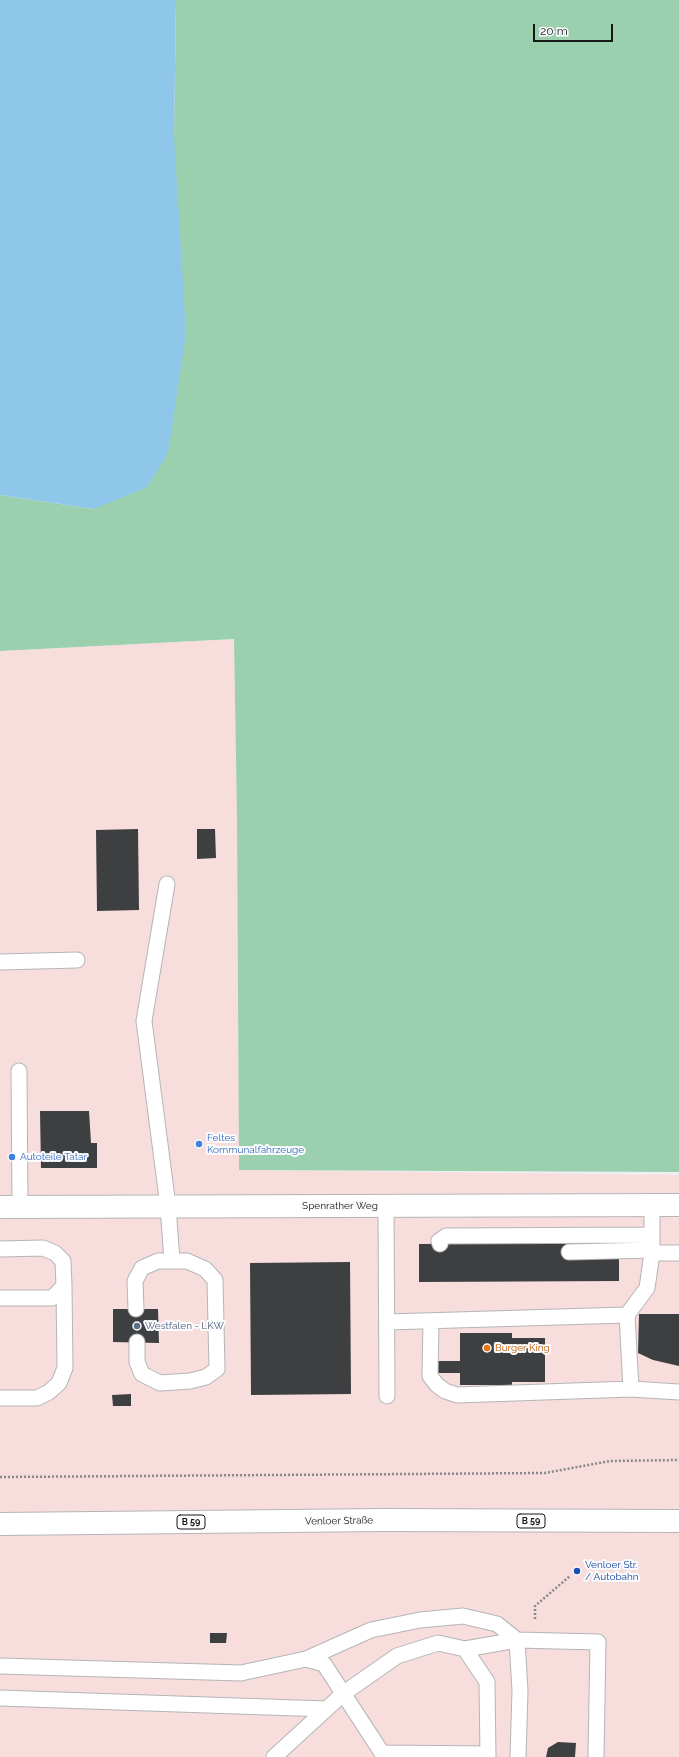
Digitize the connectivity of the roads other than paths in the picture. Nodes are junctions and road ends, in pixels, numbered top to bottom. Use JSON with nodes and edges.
{"nodes":[{"id":1,"x":167,"y":884,"type":"dead end"},
{"id":2,"x":77,"y":960,"type":"dead end"},
{"id":3,"x":0,"y":962,"type":"edge"},
{"id":4,"x":19,"y":1071,"type":"dead end"},
{"id":5,"x":652,"y":1205,"type":"junction"},
{"id":6,"x":679,"y":1205,"type":"edge"},
{"id":7,"x":168,"y":1206,"type":"junction"},
{"id":8,"x":386,"y":1206,"type":"junction"},
{"id":9,"x":10,"y":1207,"type":"edge"},
{"id":10,"x":652,"y":1235,"type":"junction"},
{"id":11,"x":440,"y":1244,"type":"dead end"},
{"id":12,"x":0,"y":1249,"type":"edge"},
{"id":13,"x":569,"y":1252,"type":"dead end"},
{"id":14,"x":652,"y":1252,"type":"junction"},
{"id":15,"x":679,"y":1253,"type":"edge"},
{"id":16,"x":172,"y":1261,"type":"junction"},
{"id":17,"x":64,"y":1286,"type":"junction"},
{"id":18,"x":0,"y":1298,"type":"edge"},
{"id":19,"x":136,"y":1309,"type":"dead end"},
{"id":20,"x":627,"y":1315,"type":"junction"},
{"id":21,"x":431,"y":1321,"type":"junction"},
{"id":22,"x":387,"y":1322,"type":"junction"},
{"id":23,"x":137,"y":1342,"type":"dead end"},
{"id":24,"x":631,"y":1389,"type":"junction"},
{"id":25,"x":679,"y":1392,"type":"edge"},
{"id":26,"x":387,"y":1396,"type":"dead end"},
{"id":27,"x":0,"y":1398,"type":"edge"},
{"id":28,"x":679,"y":1521,"type":"edge"},
{"id":29,"x":0,"y":1524,"type":"edge"},
{"id":30,"x":517,"y":1640,"type":"junction"},
{"id":31,"x":465,"y":1649,"type":"junction"},
{"id":32,"x":306,"y":1659,"type":"junction"},
{"id":33,"x":0,"y":1666,"type":"edge"},
{"id":34,"x":344,"y":1693,"type":"junction"},
{"id":35,"x":0,"y":1698,"type":"edge"},
{"id":36,"x":326,"y":1709,"type":"junction"},
{"id":37,"x":488,"y":1756,"type":"edge"},
{"id":38,"x":274,"y":1757,"type":"edge"},
{"id":39,"x":518,"y":1757,"type":"edge"},
{"id":40,"x":596,"y":1757,"type":"edge"}],
"edges":[{"from":1,"to":7,"type":"lane"},
{"from":2,"to":3,"type":"lane"},
{"from":4,"to":9,"type":"lane"},
{"from":5,"to":6,"type":"main road","name":"Spenrather Weg"},
{"from":5,"to":8,"type":"main road","name":"Spenrather Weg"},
{"from":5,"to":10,"type":"lane"},
{"from":7,"to":8,"type":"main road","name":"Spenrather Weg"},
{"from":7,"to":9,"type":"main road","name":"Spenrather Weg"},
{"from":7,"to":16,"type":"lane"},
{"from":8,"to":22,"type":"lane"},
{"from":10,"to":11,"type":"lane"},
{"from":10,"to":14,"type":"lane"},
{"from":12,"to":17,"type":"lane"},
{"from":13,"to":14,"type":"lane"},
{"from":14,"to":15,"type":"lane"},
{"from":14,"to":20,"type":"lane"},
{"from":16,"to":19,"type":"lane"},
{"from":16,"to":23,"type":"lane"},
{"from":17,"to":18,"type":"lane"},
{"from":17,"to":27,"type":"lane"},
{"from":20,"to":21,"type":"lane"},
{"from":20,"to":24,"type":"lane"},
{"from":21,"to":22,"type":"lane"},
{"from":21,"to":24,"type":"lane"},
{"from":22,"to":26,"type":"lane"},
{"from":24,"to":25,"type":"lane"},
{"from":28,"to":29,"type":"main road","name":"Venloer Straße","number":"B 59"},
{"from":30,"to":31,"type":"lane"},
{"from":30,"to":32,"type":"lane"},
{"from":30,"to":39,"type":"lane"},
{"from":30,"to":40,"type":"lane"},
{"from":31,"to":34,"type":"lane"},
{"from":31,"to":37,"type":"lane"},
{"from":32,"to":33,"type":"lane"},
{"from":32,"to":34,"type":"lane"},
{"from":34,"to":36,"type":"lane"},
{"from":34,"to":37,"type":"lane"},
{"from":35,"to":36,"type":"lane"},
{"from":36,"to":38,"type":"lane"}]}
